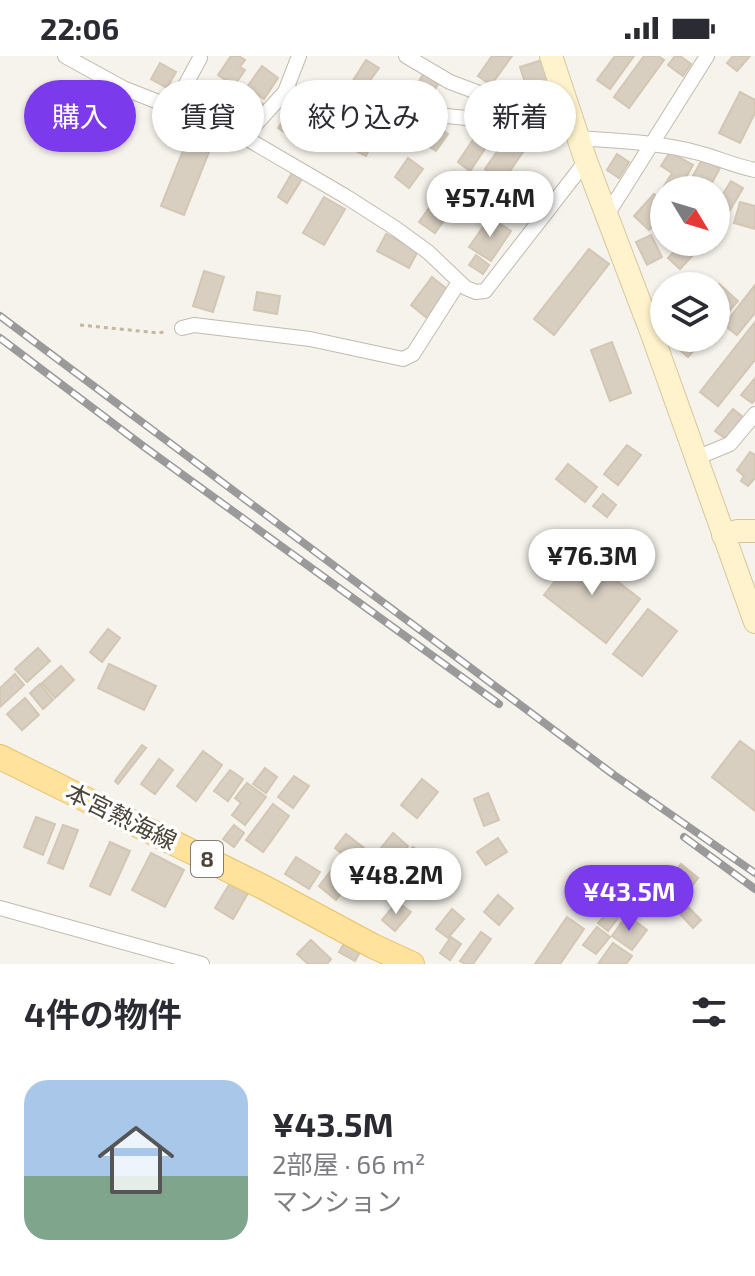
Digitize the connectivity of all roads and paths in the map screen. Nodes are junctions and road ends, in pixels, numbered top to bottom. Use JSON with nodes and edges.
{"nodes":[{"id":1,"x":65,"y":56,"type":"edge"},
{"id":2,"x":299,"y":56,"type":"edge"},
{"id":3,"x":406,"y":56,"type":"edge"},
{"id":4,"x":551,"y":56,"type":"edge"},
{"id":5,"x":707,"y":56,"type":"edge"},
{"id":6,"x":200,"y":58,"type":"dead end"},
{"id":7,"x":108,"y":80,"type":"edge"},
{"id":8,"x":188,"y":80,"type":"edge"},
{"id":9,"x":290,"y":80,"type":"edge"},
{"id":10,"x":464,"y":87,"type":"edge"},
{"id":11,"x":280,"y":97,"type":"edge"},
{"id":12,"x":264,"y":115,"type":"edge"},
{"id":13,"x":577,"y":133,"type":"junction"},
{"id":14,"x":653,"y":143,"type":"junction"},
{"id":15,"x":264,"y":149,"type":"edge"},
{"id":16,"x":586,"y":161,"type":"junction"},
{"id":17,"x":755,"y":170,"type":"edge"},
{"id":18,"x":607,"y":215,"type":"junction"},
{"id":19,"x":459,"y":282,"type":"junction"},
{"id":20,"x":80,"y":325,"type":"dead end"},
{"id":21,"x":182,"y":328,"type":"joint"},
{"id":22,"x":755,"y":414,"type":"edge"},
{"id":23,"x":696,"y":458,"type":"junction"},
{"id":24,"x":755,"y":531,"type":"edge"},
{"id":25,"x":723,"y":535,"type":"junction"},
{"id":26,"x":755,"y":622,"type":"edge"},
{"id":27,"x":0,"y":757,"type":"edge"},
{"id":28,"x":0,"y":908,"type":"edge"},
{"id":29,"x":202,"y":964,"type":"edge"},
{"id":30,"x":412,"y":964,"type":"edge"}],
"edges":[{"from":1,"to":7,"type":"street"},
{"from":2,"to":9,"type":"street"},
{"from":3,"to":10,"type":"street"},
{"from":4,"to":13,"type":"street"},
{"from":5,"to":14,"type":"street"},
{"from":6,"to":8,"type":"street"},
{"from":11,"to":12,"type":"street"},
{"from":13,"to":14,"type":"street"},
{"from":13,"to":16,"type":"street"},
{"from":14,"to":17,"type":"street"},
{"from":14,"to":18,"type":"street"},
{"from":15,"to":19,"type":"street"},
{"from":16,"to":18,"type":"street"},
{"from":16,"to":19,"type":"street"},
{"from":18,"to":23,"type":"street"},
{"from":19,"to":21,"type":"street"},
{"from":20,"to":21,"type":"path"},
{"from":22,"to":23,"type":"street"},
{"from":23,"to":25,"type":"street"},
{"from":24,"to":25,"type":"street"},
{"from":25,"to":26,"type":"street"},
{"from":27,"to":30,"type":"main road","name":"本宮熱海線","number":"8"},
{"from":28,"to":29,"type":"street"}]}
